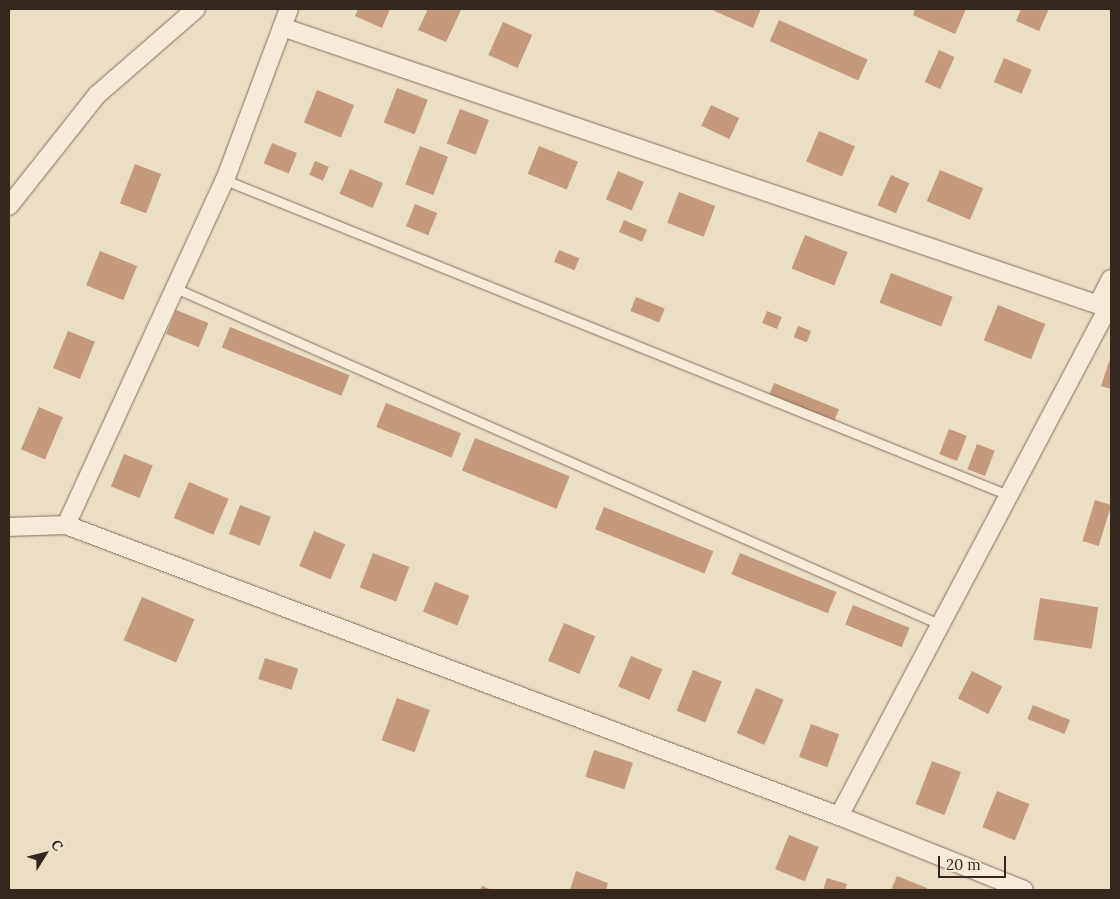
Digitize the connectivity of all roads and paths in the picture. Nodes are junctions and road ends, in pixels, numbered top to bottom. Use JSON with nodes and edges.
{"nodes":[{"id":1,"x":196,"y":9,"type":"edge"},
{"id":2,"x":289,"y":9,"type":"edge"},
{"id":3,"x":282,"y":27,"type":"junction"},
{"id":4,"x":225,"y":180,"type":"junction"},
{"id":5,"x":9,"y":206,"type":"edge"},
{"id":6,"x":1111,"y":280,"type":"edge"},
{"id":7,"x":174,"y":288,"type":"junction"},
{"id":8,"x":1106,"y":307,"type":"edge"},
{"id":9,"x":1008,"y":495,"type":"junction"},
{"id":10,"x":66,"y":525,"type":"junction"},
{"id":11,"x":9,"y":527,"type":"edge"},
{"id":12,"x":939,"y":624,"type":"junction"},
{"id":13,"x":839,"y":816,"type":"junction"},
{"id":14,"x":1024,"y":890,"type":"edge"}],
"edges":[{"from":1,"to":5,"type":"street"},
{"from":2,"to":3,"type":"street"},
{"from":3,"to":4,"type":"street"},
{"from":3,"to":8,"type":"street"},
{"from":4,"to":7,"type":"street"},
{"from":4,"to":9,"type":"lane"},
{"from":6,"to":8,"type":"street"},
{"from":7,"to":10,"type":"street"},
{"from":7,"to":12,"type":"lane"},
{"from":8,"to":9,"type":"street"},
{"from":9,"to":12,"type":"street"},
{"from":10,"to":11,"type":"street"},
{"from":10,"to":13,"type":"street"},
{"from":12,"to":13,"type":"street"},
{"from":13,"to":14,"type":"street"}]}
